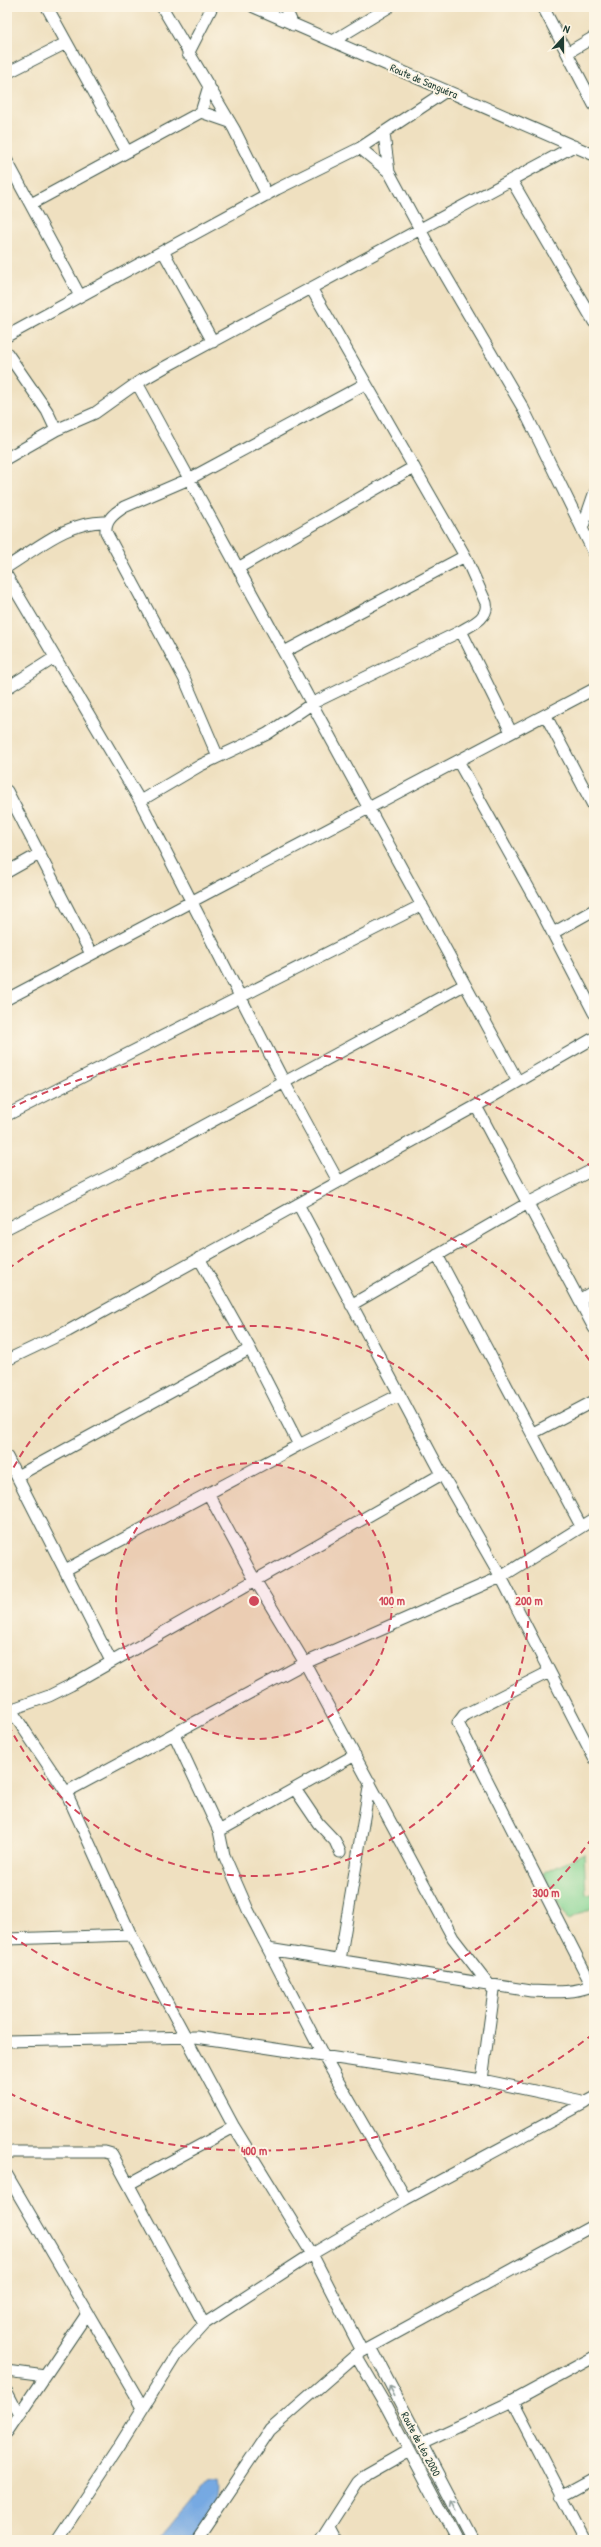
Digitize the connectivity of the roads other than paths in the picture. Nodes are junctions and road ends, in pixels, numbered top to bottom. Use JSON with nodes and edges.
{"nodes":[{"id":1,"x":47,"y":7,"type":"edge"},
{"id":2,"x":162,"y":7,"type":"edge"},
{"id":3,"x":212,"y":7,"type":"edge"},
{"id":4,"x":254,"y":7,"type":"edge"},
{"id":5,"x":285,"y":7,"type":"edge"},
{"id":6,"x":389,"y":7,"type":"edge"},
{"id":7,"x":543,"y":7,"type":"edge"},
{"id":8,"x":293,"y":25,"type":"junction"},
{"id":9,"x":594,"y":37,"type":"edge"},
{"id":10,"x":333,"y":41,"type":"junction"},
{"id":11,"x":66,"y":43,"type":"junction"},
{"id":12,"x":567,"y":53,"type":"junction"},
{"id":13,"x":188,"y":54,"type":"junction"},
{"id":14,"x":7,"y":73,"type":"edge"},
{"id":15,"x":209,"y":86,"type":"junction"},
{"id":16,"x":446,"y":91,"type":"junction"},
{"id":17,"x":594,"y":105,"type":"edge"},
{"id":18,"x":201,"y":112,"type":"junction"},
{"id":19,"x":230,"y":122,"type":"junction"},
{"id":20,"x":384,"y":134,"type":"junction"},
{"id":21,"x":574,"y":146,"type":"junction"},
{"id":22,"x":360,"y":148,"type":"junction"},
{"id":23,"x":126,"y":152,"type":"junction"},
{"id":24,"x":594,"y":155,"type":"edge"},
{"id":25,"x":7,"y":161,"type":"edge"},
{"id":26,"x":389,"y":172,"type":"junction"},
{"id":27,"x":512,"y":181,"type":"junction"},
{"id":28,"x":267,"y":195,"type":"junction"},
{"id":29,"x":31,"y":204,"type":"junction"},
{"id":30,"x":421,"y":231,"type":"junction"},
{"id":31,"x":163,"y":251,"type":"junction"},
{"id":32,"x":311,"y":288,"type":"junction"},
{"id":33,"x":80,"y":296,"type":"junction"},
{"id":34,"x":594,"y":322,"type":"edge"},
{"id":35,"x":7,"y":336,"type":"edge"},
{"id":36,"x":213,"y":342,"type":"junction"},
{"id":37,"x":7,"y":353,"type":"edge"},
{"id":38,"x":137,"y":383,"type":"junction"},
{"id":39,"x":365,"y":384,"type":"junction"},
{"id":40,"x":56,"y":430,"type":"junction"},
{"id":41,"x":7,"y":458,"type":"edge"},
{"id":42,"x":414,"y":467,"type":"junction"},
{"id":43,"x":189,"y":479,"type":"junction"},
{"id":44,"x":594,"y":494,"type":"edge"},
{"id":45,"x":108,"y":522,"type":"junction"},
{"id":46,"x":582,"y":529,"type":"junction"},
{"id":47,"x":594,"y":553,"type":"edge"},
{"id":48,"x":465,"y":556,"type":"junction"},
{"id":49,"x":238,"y":568,"type":"junction"},
{"id":50,"x":7,"y":575,"type":"edge"},
{"id":51,"x":461,"y":631,"type":"junction"},
{"id":52,"x":284,"y":652,"type":"junction"},
{"id":53,"x":54,"y":658,"type":"junction"},
{"id":54,"x":7,"y":688,"type":"edge"},
{"id":55,"x":594,"y":689,"type":"edge"},
{"id":56,"x":313,"y":703,"type":"junction"},
{"id":57,"x":546,"y":716,"type":"junction"},
{"id":58,"x":511,"y":732,"type":"junction"},
{"id":59,"x":218,"y":757,"type":"junction"},
{"id":60,"x":458,"y":761,"type":"junction"},
{"id":61,"x":7,"y":790,"type":"edge"},
{"id":62,"x":140,"y":801,"type":"junction"},
{"id":63,"x":368,"y":806,"type":"junction"},
{"id":64,"x":594,"y":807,"type":"edge"},
{"id":65,"x":39,"y":854,"type":"junction"},
{"id":66,"x":7,"y":872,"type":"edge"},
{"id":67,"x":190,"y":902,"type":"junction"},
{"id":68,"x":422,"y":905,"type":"junction"},
{"id":69,"x":594,"y":910,"type":"edge"},
{"id":70,"x":553,"y":933,"type":"junction"},
{"id":71,"x":91,"y":954,"type":"junction"},
{"id":72,"x":464,"y":985,"type":"junction"},
{"id":73,"x":241,"y":996,"type":"junction"},
{"id":74,"x":7,"y":999,"type":"edge"},
{"id":75,"x":594,"y":1013,"type":"edge"},
{"id":76,"x":594,"y":1038,"type":"edge"},
{"id":77,"x":517,"y":1080,"type":"junction"},
{"id":78,"x":284,"y":1082,"type":"junction"},
{"id":79,"x":476,"y":1106,"type":"junction"},
{"id":80,"x":7,"y":1115,"type":"edge"},
{"id":81,"x":594,"y":1169,"type":"edge"},
{"id":82,"x":338,"y":1181,"type":"junction"},
{"id":83,"x":528,"y":1203,"type":"junction"},
{"id":84,"x":298,"y":1204,"type":"junction"},
{"id":85,"x":7,"y":1228,"type":"edge"},
{"id":86,"x":437,"y":1255,"type":"junction"},
{"id":87,"x":199,"y":1258,"type":"junction"},
{"id":88,"x":594,"y":1291,"type":"edge"},
{"id":89,"x":579,"y":1300,"type":"junction"},
{"id":90,"x":352,"y":1305,"type":"junction"},
{"id":91,"x":594,"y":1328,"type":"edge"},
{"id":92,"x":250,"y":1349,"type":"junction"},
{"id":93,"x":7,"y":1360,"type":"edge"},
{"id":94,"x":399,"y":1394,"type":"junction"},
{"id":95,"x":594,"y":1400,"type":"edge"},
{"id":96,"x":533,"y":1433,"type":"junction"},
{"id":97,"x":299,"y":1445,"type":"junction"},
{"id":98,"x":7,"y":1457,"type":"edge"},
{"id":99,"x":442,"y":1474,"type":"junction"},
{"id":100,"x":17,"y":1476,"type":"junction"},
{"id":101,"x":208,"y":1493,"type":"junction"},
{"id":102,"x":594,"y":1519,"type":"edge"},
{"id":103,"x":581,"y":1526,"type":"junction"},
{"id":104,"x":65,"y":1570,"type":"junction"},
{"id":105,"x":501,"y":1577,"type":"junction"},
{"id":106,"x":257,"y":1581,"type":"junction"},
{"id":107,"x":111,"y":1661,"type":"junction"},
{"id":108,"x":306,"y":1663,"type":"junction"},
{"id":109,"x":548,"y":1672,"type":"junction"},
{"id":110,"x":8,"y":1708,"type":"edge"},
{"id":111,"x":174,"y":1734,"type":"junction"},
{"id":112,"x":355,"y":1756,"type":"junction"},
{"id":113,"x":594,"y":1758,"type":"edge"},
{"id":114,"x":370,"y":1782,"type":"junction"},
{"id":115,"x":295,"y":1789,"type":"junction"},
{"id":116,"x":66,"y":1792,"type":"junction"},
{"id":117,"x":219,"y":1831,"type":"junction"},
{"id":118,"x":340,"y":1852,"type":"dead end"},
{"id":119,"x":131,"y":1935,"type":"junction"},
{"id":120,"x":7,"y":1939,"type":"edge"},
{"id":121,"x":268,"y":1948,"type":"junction"},
{"id":122,"x":340,"y":1960,"type":"junction"},
{"id":123,"x":492,"y":1985,"type":"junction"},
{"id":124,"x":593,"y":1985,"type":"edge"},
{"id":125,"x":186,"y":2036,"type":"junction"},
{"id":126,"x":7,"y":2041,"type":"edge"},
{"id":127,"x":323,"y":2056,"type":"junction"},
{"id":128,"x":482,"y":2080,"type":"junction"},
{"id":129,"x":591,"y":2101,"type":"edge"},
{"id":130,"x":234,"y":2127,"type":"junction"},
{"id":131,"x":7,"y":2152,"type":"edge"},
{"id":132,"x":7,"y":2175,"type":"edge"},
{"id":133,"x":129,"y":2184,"type":"junction"},
{"id":134,"x":406,"y":2199,"type":"junction"},
{"id":135,"x":594,"y":2225,"type":"edge"},
{"id":136,"x":312,"y":2254,"type":"junction"},
{"id":137,"x":87,"y":2314,"type":"junction"},
{"id":138,"x":204,"y":2324,"type":"junction"},
{"id":139,"x":363,"y":2351,"type":"junction"},
{"id":140,"x":594,"y":2357,"type":"edge"},
{"id":141,"x":7,"y":2371,"type":"edge"},
{"id":142,"x":45,"y":2376,"type":"junction"},
{"id":143,"x":7,"y":2392,"type":"edge"},
{"id":144,"x":513,"y":2401,"type":"junction"},
{"id":145,"x":142,"y":2406,"type":"junction"},
{"id":146,"x":19,"y":2414,"type":"junction"},
{"id":147,"x":7,"y":2432,"type":"edge"},
{"id":148,"x":421,"y":2444,"type":"junction"},
{"id":149,"x":409,"y":2450,"type":"junction"},
{"id":150,"x":594,"y":2478,"type":"edge"},
{"id":151,"x":561,"y":2496,"type":"junction"},
{"id":152,"x":330,"y":2527,"type":"junction"},
{"id":153,"x":58,"y":2540,"type":"edge"},
{"id":154,"x":196,"y":2540,"type":"edge"},
{"id":155,"x":321,"y":2540,"type":"edge"},
{"id":156,"x":337,"y":2540,"type":"edge"},
{"id":157,"x":457,"y":2540,"type":"edge"},
{"id":158,"x":472,"y":2540,"type":"edge"},
{"id":159,"x":585,"y":2540,"type":"edge"}],
"edges":[{"from":1,"to":11,"type":"street"},
{"from":2,"to":13,"type":"street"},
{"from":3,"to":13,"type":"street"},
{"from":4,"to":8,"type":"street","name":"Route de Sanguéra"},
{"from":5,"to":8,"type":"street"},
{"from":6,"to":10,"type":"street"},
{"from":7,"to":12,"type":"street"},
{"from":8,"to":10,"type":"street","name":"Route de Sanguéra"},
{"from":9,"to":12,"type":"street"},
{"from":10,"to":16,"type":"street","name":"Route de Sanguéra"},
{"from":11,"to":14,"type":"street"},
{"from":11,"to":23,"type":"street"},
{"from":12,"to":17,"type":"street"},
{"from":13,"to":15,"type":"street"},
{"from":15,"to":18,"type":"street"},
{"from":15,"to":19,"type":"street"},
{"from":16,"to":20,"type":"street"},
{"from":16,"to":21,"type":"street","name":"Route de Sanguéra"},
{"from":18,"to":19,"type":"street"},
{"from":18,"to":23,"type":"street"},
{"from":19,"to":28,"type":"street"},
{"from":20,"to":22,"type":"street"},
{"from":20,"to":26,"type":"street"},
{"from":21,"to":24,"type":"street","name":"Route de Sanguéra"},
{"from":21,"to":27,"type":"street"},
{"from":22,"to":26,"type":"street"},
{"from":22,"to":28,"type":"street"},
{"from":23,"to":29,"type":"street"},
{"from":25,"to":29,"type":"street"},
{"from":26,"to":30,"type":"street"},
{"from":27,"to":30,"type":"street"},
{"from":27,"to":34,"type":"street"},
{"from":28,"to":31,"type":"street"},
{"from":29,"to":33,"type":"street"},
{"from":30,"to":32,"type":"street"},
{"from":30,"to":46,"type":"street"},
{"from":31,"to":33,"type":"street"},
{"from":31,"to":36,"type":"street"},
{"from":32,"to":36,"type":"street"},
{"from":32,"to":39,"type":"street"},
{"from":33,"to":35,"type":"street"},
{"from":36,"to":38,"type":"street"},
{"from":37,"to":40,"type":"street"},
{"from":38,"to":40,"type":"street"},
{"from":38,"to":43,"type":"street"},
{"from":39,"to":42,"type":"street"},
{"from":39,"to":43,"type":"street"},
{"from":40,"to":41,"type":"street"},
{"from":42,"to":48,"type":"street"},
{"from":42,"to":49,"type":"street"},
{"from":43,"to":45,"type":"street"},
{"from":43,"to":49,"type":"street"},
{"from":44,"to":46,"type":"street"},
{"from":45,"to":50,"type":"street"},
{"from":45,"to":59,"type":"street"},
{"from":46,"to":47,"type":"street"},
{"from":48,"to":51,"type":"street"},
{"from":48,"to":52,"type":"street"},
{"from":49,"to":52,"type":"street"},
{"from":50,"to":53,"type":"street"},
{"from":51,"to":56,"type":"street"},
{"from":51,"to":58,"type":"street"},
{"from":52,"to":56,"type":"street"},
{"from":53,"to":54,"type":"street"},
{"from":53,"to":62,"type":"street"},
{"from":55,"to":57,"type":"street"},
{"from":56,"to":59,"type":"street"},
{"from":56,"to":63,"type":"street"},
{"from":57,"to":58,"type":"street"},
{"from":57,"to":64,"type":"street"},
{"from":58,"to":60,"type":"street"},
{"from":59,"to":62,"type":"street"},
{"from":60,"to":63,"type":"street"},
{"from":60,"to":70,"type":"street"},
{"from":61,"to":65,"type":"street"},
{"from":62,"to":67,"type":"street"},
{"from":63,"to":67,"type":"street"},
{"from":63,"to":68,"type":"street"},
{"from":65,"to":66,"type":"street"},
{"from":65,"to":71,"type":"street"},
{"from":67,"to":71,"type":"street"},
{"from":67,"to":73,"type":"street"},
{"from":68,"to":72,"type":"street"},
{"from":68,"to":73,"type":"street"},
{"from":69,"to":70,"type":"street"},
{"from":70,"to":75,"type":"street"},
{"from":71,"to":74,"type":"street"},
{"from":72,"to":77,"type":"street"},
{"from":72,"to":78,"type":"street"},
{"from":73,"to":78,"type":"street"},
{"from":73,"to":80,"type":"street"},
{"from":76,"to":77,"type":"street"},
{"from":77,"to":79,"type":"street"},
{"from":78,"to":82,"type":"street"},
{"from":78,"to":85,"type":"street"},
{"from":79,"to":82,"type":"street"},
{"from":79,"to":83,"type":"street"},
{"from":81,"to":83,"type":"street"},
{"from":82,"to":84,"type":"street"},
{"from":83,"to":86,"type":"street"},
{"from":83,"to":89,"type":"street"},
{"from":84,"to":87,"type":"street"},
{"from":84,"to":90,"type":"street"},
{"from":86,"to":90,"type":"street"},
{"from":86,"to":96,"type":"street"},
{"from":87,"to":92,"type":"street"},
{"from":87,"to":93,"type":"street"},
{"from":88,"to":89,"type":"street"},
{"from":89,"to":91,"type":"street"},
{"from":90,"to":94,"type":"street"},
{"from":92,"to":97,"type":"street"},
{"from":92,"to":100,"type":"street"},
{"from":94,"to":97,"type":"street"},
{"from":94,"to":99,"type":"street"},
{"from":95,"to":96,"type":"street"},
{"from":96,"to":103,"type":"street"},
{"from":97,"to":101,"type":"street"},
{"from":98,"to":100,"type":"street"},
{"from":99,"to":105,"type":"street"},
{"from":99,"to":106,"type":"street"},
{"from":100,"to":104,"type":"street"},
{"from":101,"to":104,"type":"street"},
{"from":101,"to":106,"type":"street"},
{"from":102,"to":103,"type":"street"},
{"from":103,"to":105,"type":"street"},
{"from":104,"to":107,"type":"street"},
{"from":105,"to":108,"type":"street"},
{"from":105,"to":109,"type":"street"},
{"from":106,"to":107,"type":"street"},
{"from":106,"to":108,"type":"street"},
{"from":107,"to":110,"type":"street"},
{"from":108,"to":111,"type":"street"},
{"from":108,"to":112,"type":"street"},
{"from":109,"to":113,"type":"street"},
{"from":109,"to":124,"type":"street"},
{"from":110,"to":116,"type":"street"},
{"from":111,"to":116,"type":"street"},
{"from":111,"to":117,"type":"street"},
{"from":112,"to":114,"type":"street"},
{"from":112,"to":115,"type":"street"},
{"from":114,"to":122,"type":"street"},
{"from":114,"to":123,"type":"street"},
{"from":115,"to":117,"type":"street"},
{"from":115,"to":118,"type":"street"},
{"from":116,"to":119,"type":"street"},
{"from":117,"to":121,"type":"street"},
{"from":119,"to":120,"type":"street"},
{"from":119,"to":125,"type":"street"},
{"from":121,"to":122,"type":"street"},
{"from":121,"to":127,"type":"street"},
{"from":122,"to":123,"type":"street"},
{"from":123,"to":124,"type":"street"},
{"from":123,"to":128,"type":"street"},
{"from":125,"to":126,"type":"street"},
{"from":125,"to":127,"type":"street"},
{"from":125,"to":130,"type":"street"},
{"from":127,"to":128,"type":"street"},
{"from":127,"to":134,"type":"street"},
{"from":128,"to":129,"type":"street"},
{"from":129,"to":134,"type":"street"},
{"from":130,"to":133,"type":"street"},
{"from":130,"to":136,"type":"street"},
{"from":131,"to":133,"type":"street"},
{"from":132,"to":137,"type":"street"},
{"from":133,"to":138,"type":"street"},
{"from":134,"to":136,"type":"street"},
{"from":135,"to":139,"type":"street"},
{"from":136,"to":138,"type":"street"},
{"from":136,"to":139,"type":"street"},
{"from":137,"to":142,"type":"street"},
{"from":137,"to":145,"type":"street"},
{"from":138,"to":145,"type":"street"},
{"from":148,"to":139,"type":"street","name":"Route de Léo 2000","one_way":true},
{"from":139,"to":149,"type":"street"},
{"from":139,"to":154,"type":"street"},
{"from":140,"to":144,"type":"street"},
{"from":141,"to":142,"type":"street"},
{"from":142,"to":146,"type":"street"},
{"from":143,"to":146,"type":"street"},
{"from":144,"to":148,"type":"street"},
{"from":144,"to":151,"type":"street"},
{"from":145,"to":153,"type":"street"},
{"from":146,"to":147,"type":"street"},
{"from":158,"to":148,"type":"street","name":"Route de Léo 2000","one_way":true},
{"from":149,"to":152,"type":"street"},
{"from":149,"to":157,"type":"street"},
{"from":150,"to":151,"type":"street"},
{"from":151,"to":159,"type":"street"},
{"from":152,"to":155,"type":"street"},
{"from":152,"to":156,"type":"street"}]}
